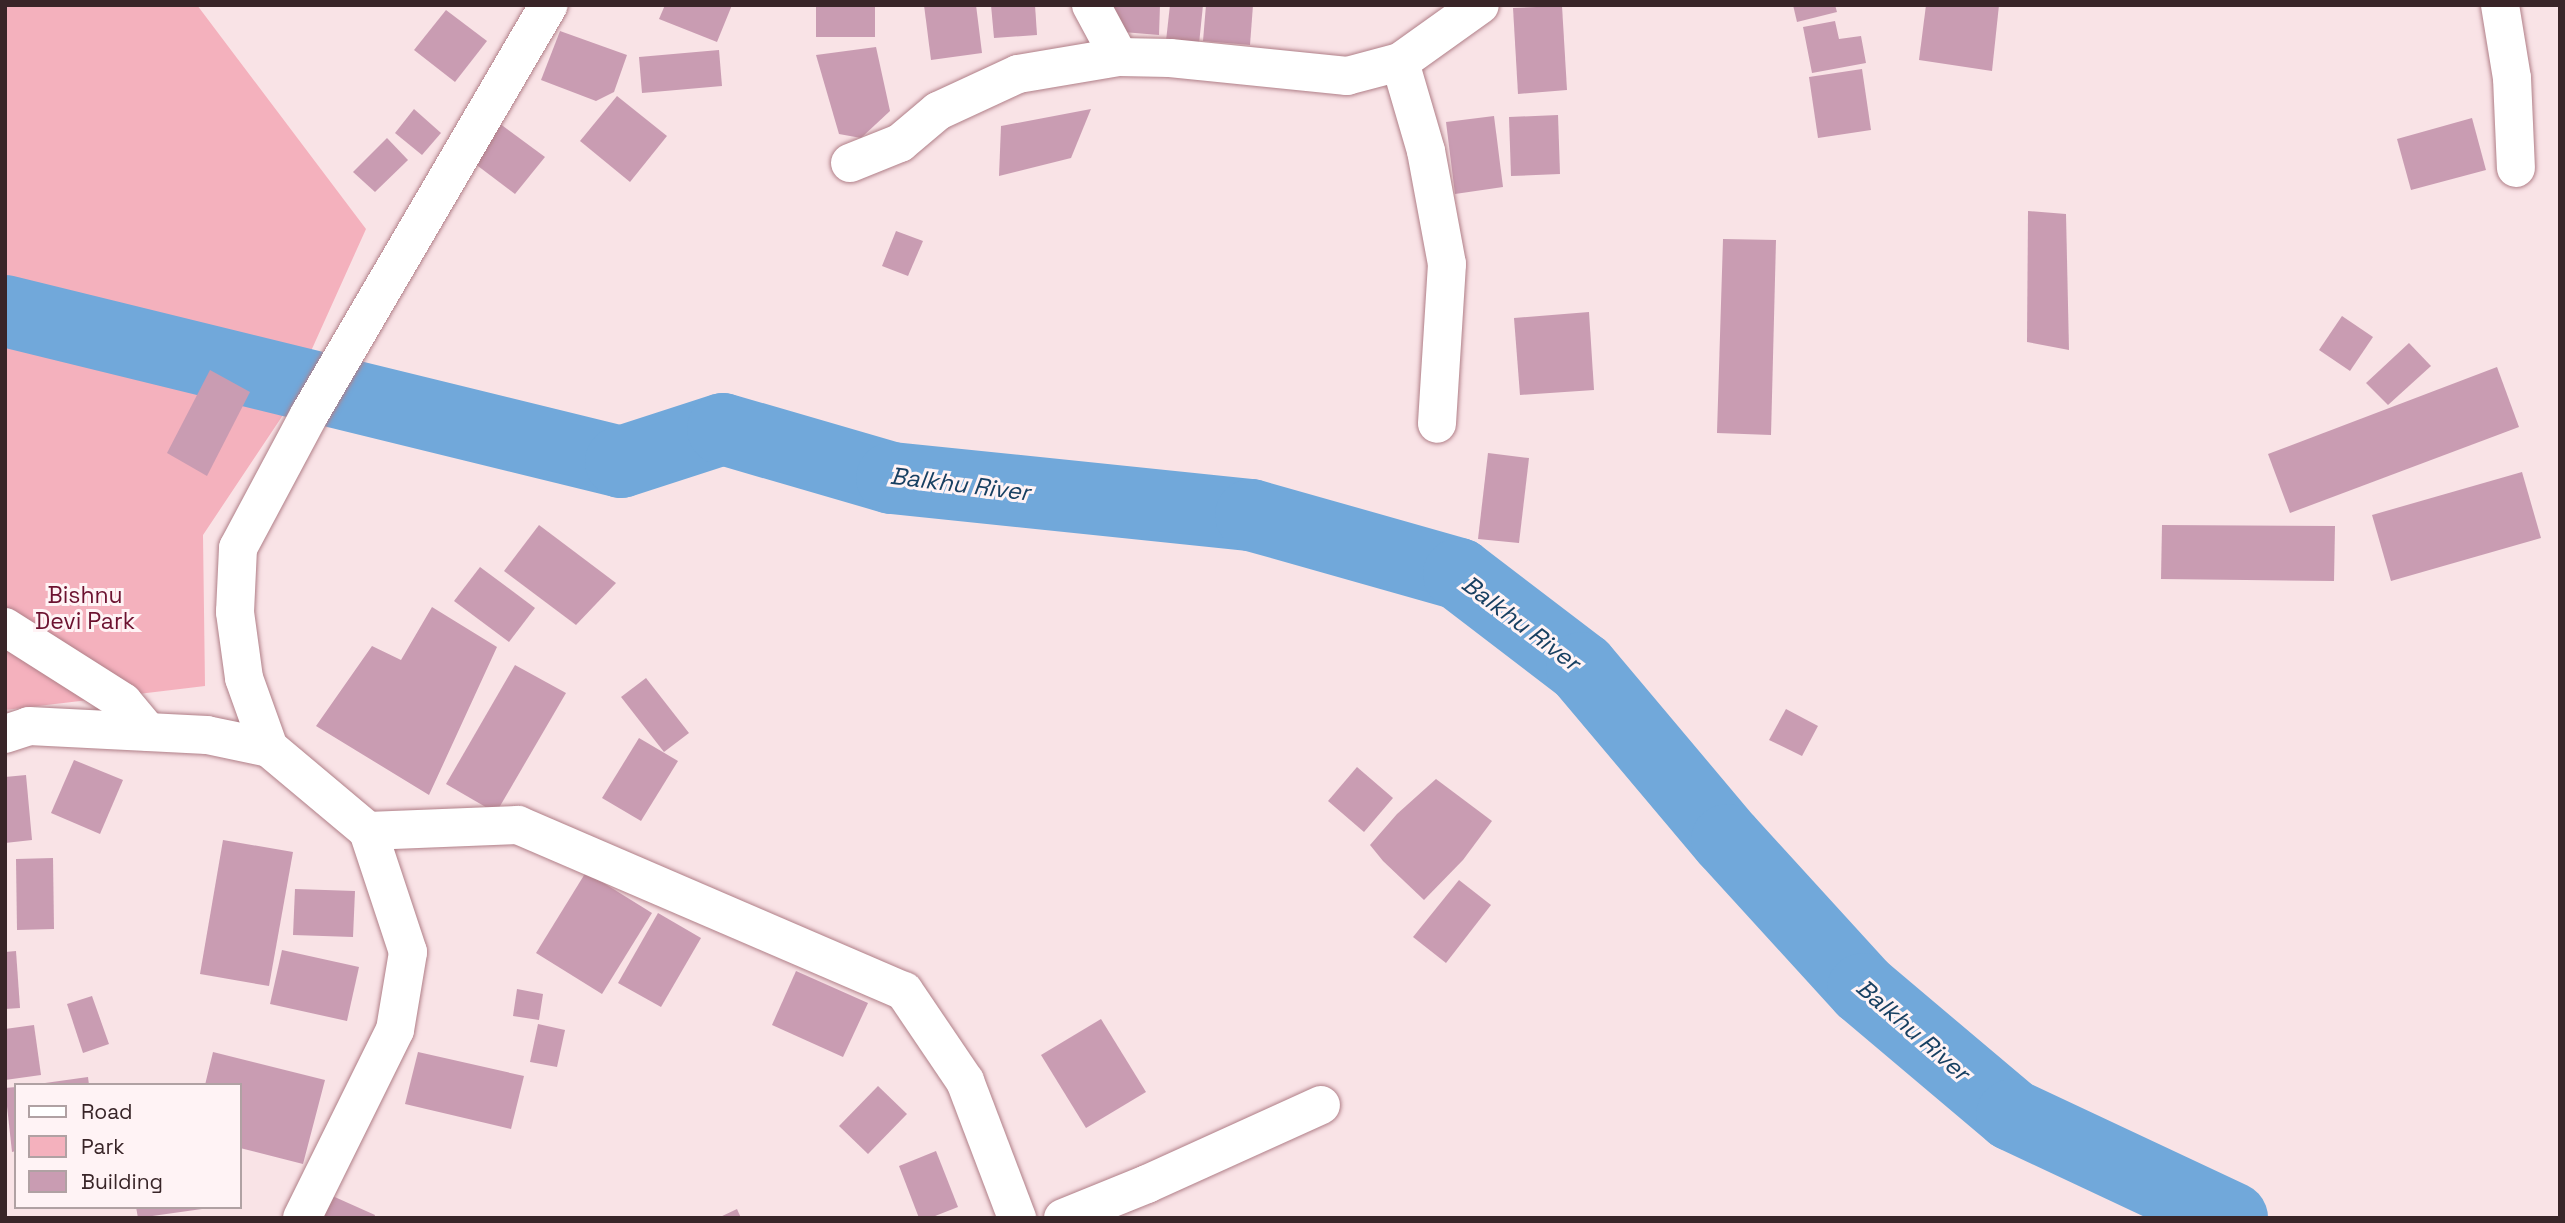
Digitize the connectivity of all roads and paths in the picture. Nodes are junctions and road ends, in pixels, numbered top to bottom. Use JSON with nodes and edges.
{"nodes":[{"id":1,"x":550,"y":5,"type":"edge"},
{"id":2,"x":1091,"y":5,"type":"edge"},
{"id":3,"x":2500,"y":5,"type":"edge"},
{"id":4,"x":1472,"y":8,"type":"edge"},
{"id":5,"x":1119,"y":57,"type":"junction"},
{"id":6,"x":1400,"y":62,"type":"junction"},
{"id":7,"x":850,"y":163,"type":"dead end"},
{"id":8,"x":2516,"y":168,"type":"dead end"},
{"id":9,"x":1437,"y":424,"type":"dead end"},
{"id":10,"x":5,"y":627,"type":"edge"},
{"id":11,"x":148,"y":732,"type":"junction"},
{"id":12,"x":5,"y":734,"type":"edge"},
{"id":13,"x":270,"y":748,"type":"junction"},
{"id":14,"x":369,"y":831,"type":"junction"},
{"id":15,"x":1321,"y":1105,"type":"dead end"},
{"id":16,"x":302,"y":1218,"type":"edge"},
{"id":17,"x":1017,"y":1218,"type":"edge"},
{"id":18,"x":1063,"y":1218,"type":"edge"}],
"edges":[{"from":1,"to":13,"type":"street"},
{"from":2,"to":5,"type":"street"},
{"from":3,"to":8,"type":"street"},
{"from":4,"to":6,"type":"street"},
{"from":5,"to":6,"type":"street"},
{"from":5,"to":7,"type":"street"},
{"from":6,"to":9,"type":"street"},
{"from":10,"to":11,"type":"street"},
{"from":11,"to":12,"type":"street"},
{"from":11,"to":13,"type":"street"},
{"from":13,"to":14,"type":"street"},
{"from":14,"to":16,"type":"street"},
{"from":14,"to":17,"type":"street"},
{"from":15,"to":18,"type":"street"}]}
